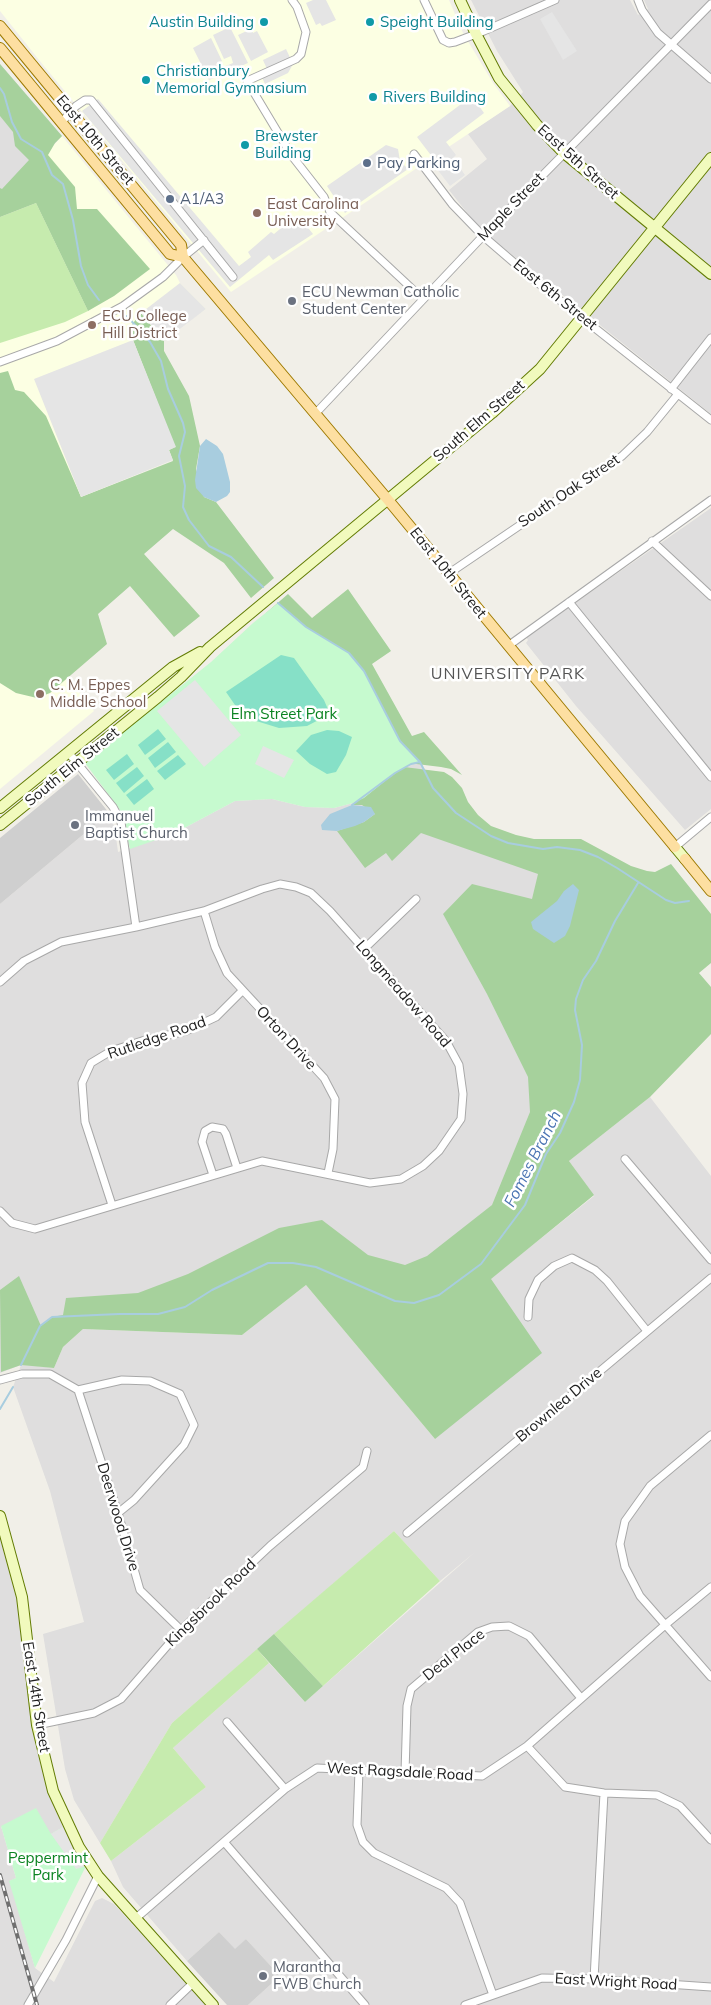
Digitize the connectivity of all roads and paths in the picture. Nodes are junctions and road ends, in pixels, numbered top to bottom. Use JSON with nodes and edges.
{"nodes":[{"id":1,"x":292,"y":0,"type":"edge"},
{"id":2,"x":424,"y":0,"type":"edge"},
{"id":3,"x":460,"y":0,"type":"edge"},
{"id":4,"x":555,"y":0,"type":"edge"},
{"id":5,"x":638,"y":0,"type":"edge"},
{"id":6,"x":711,"y":4,"type":"edge"},
{"id":7,"x":0,"y":26,"type":"edge"},
{"id":8,"x":476,"y":34,"type":"junction"},
{"id":9,"x":671,"y":46,"type":"junction"},
{"id":10,"x":0,"y":48,"type":"edge"},
{"id":11,"x":711,"y":78,"type":"edge"},
{"id":12,"x":71,"y":111,"type":"junction"},
{"id":13,"x":61,"y":123,"type":"junction"},
{"id":14,"x":564,"y":153,"type":"junction"},
{"id":15,"x":414,"y":154,"type":"dead end"},
{"id":16,"x":711,"y":158,"type":"edge"},
{"id":17,"x":654,"y":228,"type":"junction"},
{"id":18,"x":483,"y":236,"type":"junction"},
{"id":19,"x":204,"y":240,"type":"junction"},
{"id":20,"x":183,"y":257,"type":"junction"},
{"id":21,"x":711,"y":274,"type":"edge"},
{"id":22,"x":233,"y":277,"type":"dead end"},
{"id":23,"x":423,"y":299,"type":"junction"},
{"id":24,"x":583,"y":318,"type":"junction"},
{"id":25,"x":711,"y":338,"type":"edge"},
{"id":26,"x":0,"y":362,"type":"edge"},
{"id":27,"x":671,"y":389,"type":"junction"},
{"id":28,"x":678,"y":394,"type":"junction"},
{"id":29,"x":315,"y":414,"type":"junction"},
{"id":30,"x":711,"y":420,"type":"edge"},
{"id":31,"x":387,"y":499,"type":"junction"},
{"id":32,"x":711,"y":500,"type":"edge"},
{"id":33,"x":652,"y":541,"type":"junction"},
{"id":34,"x":448,"y":574,"type":"junction"},
{"id":35,"x":711,"y":596,"type":"edge"},
{"id":36,"x":569,"y":602,"type":"junction"},
{"id":37,"x":508,"y":646,"type":"junction"},
{"id":38,"x":210,"y":647,"type":"junction"},
{"id":39,"x":173,"y":667,"type":"junction"},
{"id":40,"x":181,"y":677,"type":"junction"},
{"id":41,"x":150,"y":686,"type":"junction"},
{"id":42,"x":158,"y":697,"type":"junction"},
{"id":43,"x":68,"y":752,"type":"junction"},
{"id":44,"x":76,"y":762,"type":"junction"},
{"id":45,"x":711,"y":777,"type":"edge"},
{"id":46,"x":16,"y":795,"type":"junction"},
{"id":47,"x":24,"y":806,"type":"junction"},
{"id":48,"x":0,"y":808,"type":"edge"},
{"id":49,"x":711,"y":818,"type":"edge"},
{"id":50,"x":0,"y":825,"type":"edge"},
{"id":51,"x":675,"y":847,"type":"junction"},
{"id":52,"x":685,"y":859,"type":"joint"},
{"id":53,"x":711,"y":891,"type":"edge"},
{"id":54,"x":416,"y":899,"type":"dead end"},
{"id":55,"x":204,"y":911,"type":"junction"},
{"id":56,"x":136,"y":927,"type":"junction"},
{"id":57,"x":364,"y":949,"type":"junction"},
{"id":58,"x":0,"y":982,"type":"edge"},
{"id":59,"x":242,"y":991,"type":"junction"},
{"id":60,"x":625,"y":1159,"type":"dead end"},
{"id":61,"x":237,"y":1168,"type":"junction"},
{"id":62,"x":328,"y":1173,"type":"junction"},
{"id":63,"x":213,"y":1175,"type":"junction"},
{"id":64,"x":112,"y":1205,"type":"junction"},
{"id":65,"x":0,"y":1211,"type":"edge"},
{"id":66,"x":711,"y":1260,"type":"edge"},
{"id":67,"x":711,"y":1278,"type":"edge"},
{"id":68,"x":528,"y":1317,"type":"dead end"},
{"id":69,"x":647,"y":1331,"type":"junction"},
{"id":70,"x":0,"y":1380,"type":"edge"},
{"id":71,"x":78,"y":1390,"type":"junction"},
{"id":72,"x":711,"y":1435,"type":"edge"},
{"id":73,"x":367,"y":1451,"type":"dead end"},
{"id":74,"x":118,"y":1513,"type":"junction"},
{"id":75,"x":0,"y":1516,"type":"edge"},
{"id":76,"x":407,"y":1533,"type":"dead end"},
{"id":77,"x":711,"y":1587,"type":"edge"},
{"id":78,"x":665,"y":1625,"type":"junction"},
{"id":79,"x":181,"y":1630,"type":"junction"},
{"id":80,"x":711,"y":1677,"type":"edge"},
{"id":81,"x":581,"y":1698,"type":"junction"},
{"id":82,"x":228,"y":1722,"type":"dead end"},
{"id":83,"x":37,"y":1725,"type":"junction"},
{"id":84,"x":527,"y":1746,"type":"junction"},
{"id":85,"x":359,"y":1770,"type":"junction"},
{"id":86,"x":405,"y":1773,"type":"junction"},
{"id":87,"x":285,"y":1789,"type":"junction"},
{"id":88,"x":604,"y":1793,"type":"junction"},
{"id":89,"x":711,"y":1840,"type":"edge"},
{"id":90,"x":225,"y":1843,"type":"junction"},
{"id":91,"x":98,"y":1876,"type":"junction"},
{"id":92,"x":135,"y":1919,"type":"junction"},
{"id":93,"x":594,"y":1979,"type":"junction"},
{"id":94,"x":193,"y":1983,"type":"junction"},
{"id":95,"x":711,"y":1987,"type":"edge"},
{"id":96,"x":493,"y":1995,"type":"junction"},
{"id":97,"x":28,"y":2005,"type":"edge"},
{"id":98,"x":170,"y":2005,"type":"edge"},
{"id":99,"x":213,"y":2005,"type":"edge"},
{"id":100,"x":365,"y":2005,"type":"edge"},
{"id":101,"x":465,"y":2005,"type":"edge"}],
"edges":[{"from":1,"to":23,"type":"street"},
{"from":2,"to":8,"type":"street"},
{"from":3,"to":8,"type":"street","name":"East 5th Street"},
{"from":4,"to":8,"type":"street"},
{"from":5,"to":9,"type":"street"},
{"from":6,"to":9,"type":"street","name":"Maple Street"},
{"from":7,"to":12,"type":"main road","name":"East 10th Street"},
{"from":8,"to":14,"type":"street","name":"East 5th Street"},
{"from":9,"to":11,"type":"street"},
{"from":9,"to":14,"type":"street","name":"Maple Street"},
{"from":10,"to":13,"type":"main road","name":"East 10th Street"},
{"from":12,"to":13,"type":"street"},
{"from":12,"to":19,"type":"street"},
{"from":12,"to":20,"type":"main road","name":"East 10th Street"},
{"from":13,"to":20,"type":"main road","name":"East 10th Street"},
{"from":14,"to":17,"type":"street","name":"East 5th Street"},
{"from":14,"to":18,"type":"street","name":"Maple Street"},
{"from":15,"to":18,"type":"street","name":"East 6th Street"},
{"from":16,"to":17,"type":"street","name":"South Elm Street"},
{"from":17,"to":21,"type":"street","name":"East 5th Street"},
{"from":17,"to":24,"type":"street","name":"South Elm Street"},
{"from":18,"to":23,"type":"street","name":"Maple Street"},
{"from":18,"to":24,"type":"street","name":"East 6th Street"},
{"from":19,"to":20,"type":"street"},
{"from":19,"to":22,"type":"street"},
{"from":20,"to":26,"type":"street"},
{"from":20,"to":29,"type":"main road","name":"East 10th Street"},
{"from":23,"to":29,"type":"street","name":"Maple Street"},
{"from":24,"to":27,"type":"street","name":"East 6th Street"},
{"from":24,"to":31,"type":"street","name":"South Elm Street"},
{"from":25,"to":27,"type":"street"},
{"from":27,"to":28,"type":"street","name":"East 6th Street"},
{"from":28,"to":30,"type":"street","name":"East 6th Street"},
{"from":28,"to":34,"type":"street","name":"South Oak Street"},
{"from":29,"to":31,"type":"main road","name":"East 10th Street"},
{"from":31,"to":34,"type":"main road","name":"East 10th Street"},
{"from":31,"to":38,"type":"street","name":"South Elm Street"},
{"from":32,"to":33,"type":"street"},
{"from":33,"to":35,"type":"street"},
{"from":33,"to":36,"type":"street"},
{"from":34,"to":37,"type":"main road","name":"East 10th Street"},
{"from":36,"to":37,"type":"street"},
{"from":36,"to":45,"type":"street"},
{"from":37,"to":51,"type":"main road","name":"East 10th Street"},
{"from":38,"to":39,"type":"street","name":"South Elm Street"},
{"from":38,"to":40,"type":"street","name":"South Elm Street"},
{"from":39,"to":40,"type":"street"},
{"from":39,"to":41,"type":"street","name":"South Elm Street"},
{"from":40,"to":42,"type":"street","name":"South Elm Street"},
{"from":41,"to":42,"type":"street"},
{"from":41,"to":43,"type":"street","name":"South Elm Street"},
{"from":42,"to":44,"type":"street","name":"South Elm Street"},
{"from":43,"to":44,"type":"street"},
{"from":43,"to":46,"type":"street","name":"South Elm Street"},
{"from":44,"to":47,"type":"street","name":"South Elm Street"},
{"from":44,"to":56,"type":"street"},
{"from":46,"to":47,"type":"street"},
{"from":46,"to":48,"type":"street","name":"South Elm Street"},
{"from":47,"to":50,"type":"street","name":"South Elm Street"},
{"from":49,"to":51,"type":"street"},
{"from":51,"to":52,"type":"street","name":"East 10th Street"},
{"from":52,"to":53,"type":"main road","name":"East 10th Street"},
{"from":54,"to":57,"type":"street"},
{"from":55,"to":56,"type":"street","name":"Longmeadow Road"},
{"from":55,"to":57,"type":"street","name":"Longmeadow Road"},
{"from":55,"to":59,"type":"street","name":"Orton Drive"},
{"from":56,"to":58,"type":"street","name":"Longmeadow Road"},
{"from":57,"to":62,"type":"street","name":"Longmeadow Road"},
{"from":59,"to":62,"type":"street","name":"Orton Drive"},
{"from":59,"to":64,"type":"street","name":"Rutledge Road"},
{"from":60,"to":66,"type":"street"},
{"from":61,"to":62,"type":"street","name":"Longmeadow Road"},
{"from":61,"to":63,"type":"street","name":"Longmeadow Road"},
{"from":61,"to":63,"type":"street"},
{"from":63,"to":64,"type":"street","name":"Longmeadow Road"},
{"from":64,"to":65,"type":"street","name":"Longmeadow Road"},
{"from":67,"to":69,"type":"street","name":"Brownlea Drive"},
{"from":68,"to":69,"type":"street"},
{"from":69,"to":76,"type":"street","name":"Brownlea Drive"},
{"from":70,"to":71,"type":"street"},
{"from":71,"to":74,"type":"street","name":"Deerwood Drive"},
{"from":71,"to":74,"type":"street"},
{"from":72,"to":78,"type":"street"},
{"from":73,"to":79,"type":"street","name":"Kingsbrook Road"},
{"from":74,"to":79,"type":"street","name":"Deerwood Drive"},
{"from":75,"to":83,"type":"street","name":"East 14th Street"},
{"from":77,"to":78,"type":"street","name":"West Ragsdale Road"},
{"from":78,"to":80,"type":"street"},
{"from":78,"to":81,"type":"street","name":"West Ragsdale Road"},
{"from":79,"to":83,"type":"street","name":"Kingsbrook Road"},
{"from":81,"to":84,"type":"street","name":"West Ragsdale Road"},
{"from":81,"to":86,"type":"street","name":"Deal Place"},
{"from":82,"to":87,"type":"street"},
{"from":83,"to":91,"type":"street","name":"East 14th Street"},
{"from":84,"to":86,"type":"street","name":"West Ragsdale Road"},
{"from":84,"to":88,"type":"street"},
{"from":85,"to":86,"type":"street","name":"West Ragsdale Road"},
{"from":85,"to":87,"type":"street","name":"West Ragsdale Road"},
{"from":85,"to":96,"type":"street"},
{"from":87,"to":90,"type":"street","name":"West Ragsdale Road"},
{"from":88,"to":89,"type":"street"},
{"from":88,"to":93,"type":"street"},
{"from":90,"to":92,"type":"street","name":"West Ragsdale Road"},
{"from":90,"to":100,"type":"street"},
{"from":91,"to":92,"type":"street","name":"East 14th Street"},
{"from":91,"to":97,"type":"street"},
{"from":92,"to":94,"type":"street","name":"East 14th Street"},
{"from":93,"to":95,"type":"street","name":"East Wright Road"},
{"from":93,"to":96,"type":"street","name":"East Wright Road"},
{"from":94,"to":98,"type":"street"},
{"from":94,"to":99,"type":"street","name":"East 14th Street"},
{"from":96,"to":101,"type":"street","name":"East Wright Road"}]}
